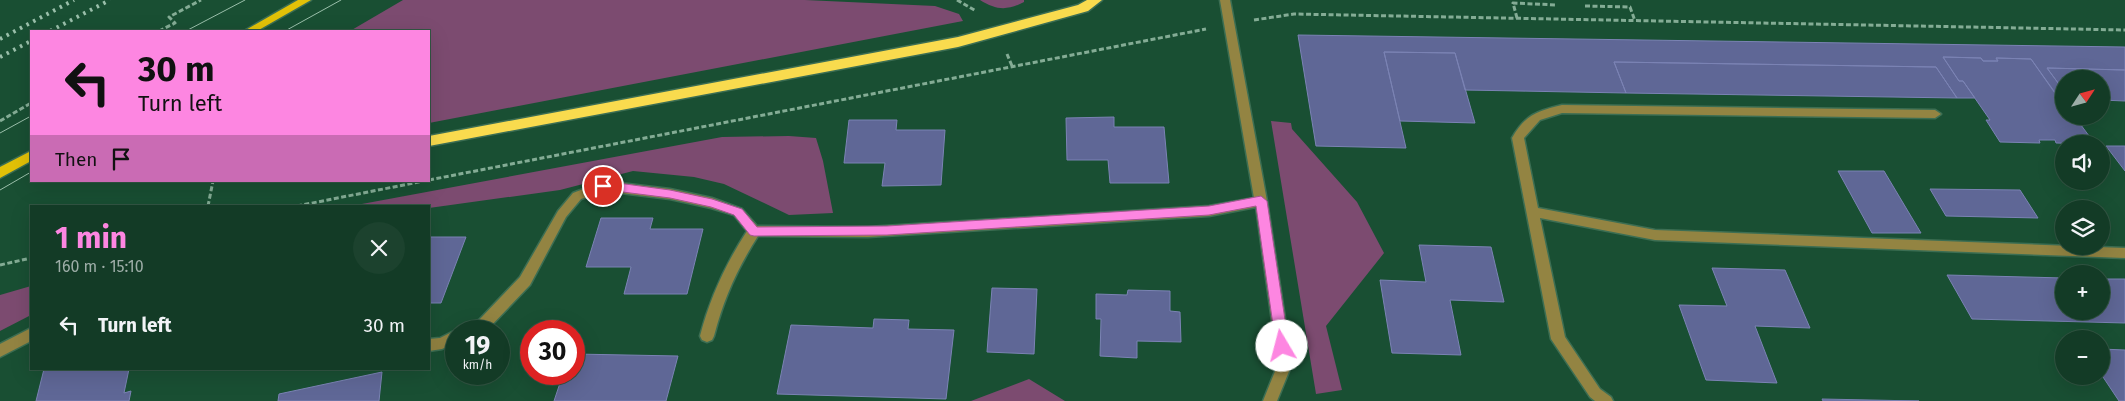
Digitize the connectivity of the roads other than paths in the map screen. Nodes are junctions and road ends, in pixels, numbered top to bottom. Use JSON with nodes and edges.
{"nodes":[{"id":1,"x":306,"y":0,"type":"edge"},
{"id":2,"x":1096,"y":0,"type":"edge"},
{"id":3,"x":1225,"y":0,"type":"edge"},
{"id":4,"x":251,"y":30,"type":"edge"},
{"id":5,"x":1935,"y":114,"type":"dead end"},
{"id":6,"x":430,"y":141,"type":"edge"},
{"id":7,"x":30,"y":156,"type":"edge"},
{"id":8,"x":0,"y":173,"type":"edge"},
{"id":9,"x":1261,"y":201,"type":"junction"},
{"id":10,"x":1534,"y":212,"type":"junction"},
{"id":11,"x":754,"y":231,"type":"junction"},
{"id":12,"x":2125,"y":253,"type":"edge"},
{"id":13,"x":488,"y":320,"type":"edge"},
{"id":14,"x":30,"y":335,"type":"edge"},
{"id":15,"x":707,"y":336,"type":"dead end"},
{"id":16,"x":445,"y":342,"type":"edge"},
{"id":17,"x":430,"y":346,"type":"edge"},
{"id":18,"x":0,"y":351,"type":"edge"},
{"id":19,"x":1270,"y":401,"type":"edge"},
{"id":20,"x":1606,"y":401,"type":"edge"}],
"edges":[{"from":1,"to":4,"type":"main road"},
{"from":2,"to":6,"type":"highway"},
{"from":3,"to":9,"type":"street"},
{"from":5,"to":10,"type":"street"},
{"from":7,"to":8,"type":"main road"},
{"from":9,"to":11,"type":"street"},
{"from":9,"to":19,"type":"street"},
{"from":10,"to":12,"type":"street"},
{"from":10,"to":20,"type":"street"},
{"from":11,"to":13,"type":"street"},
{"from":11,"to":15,"type":"street"},
{"from":14,"to":18,"type":"street"},
{"from":16,"to":17,"type":"street"}]}
